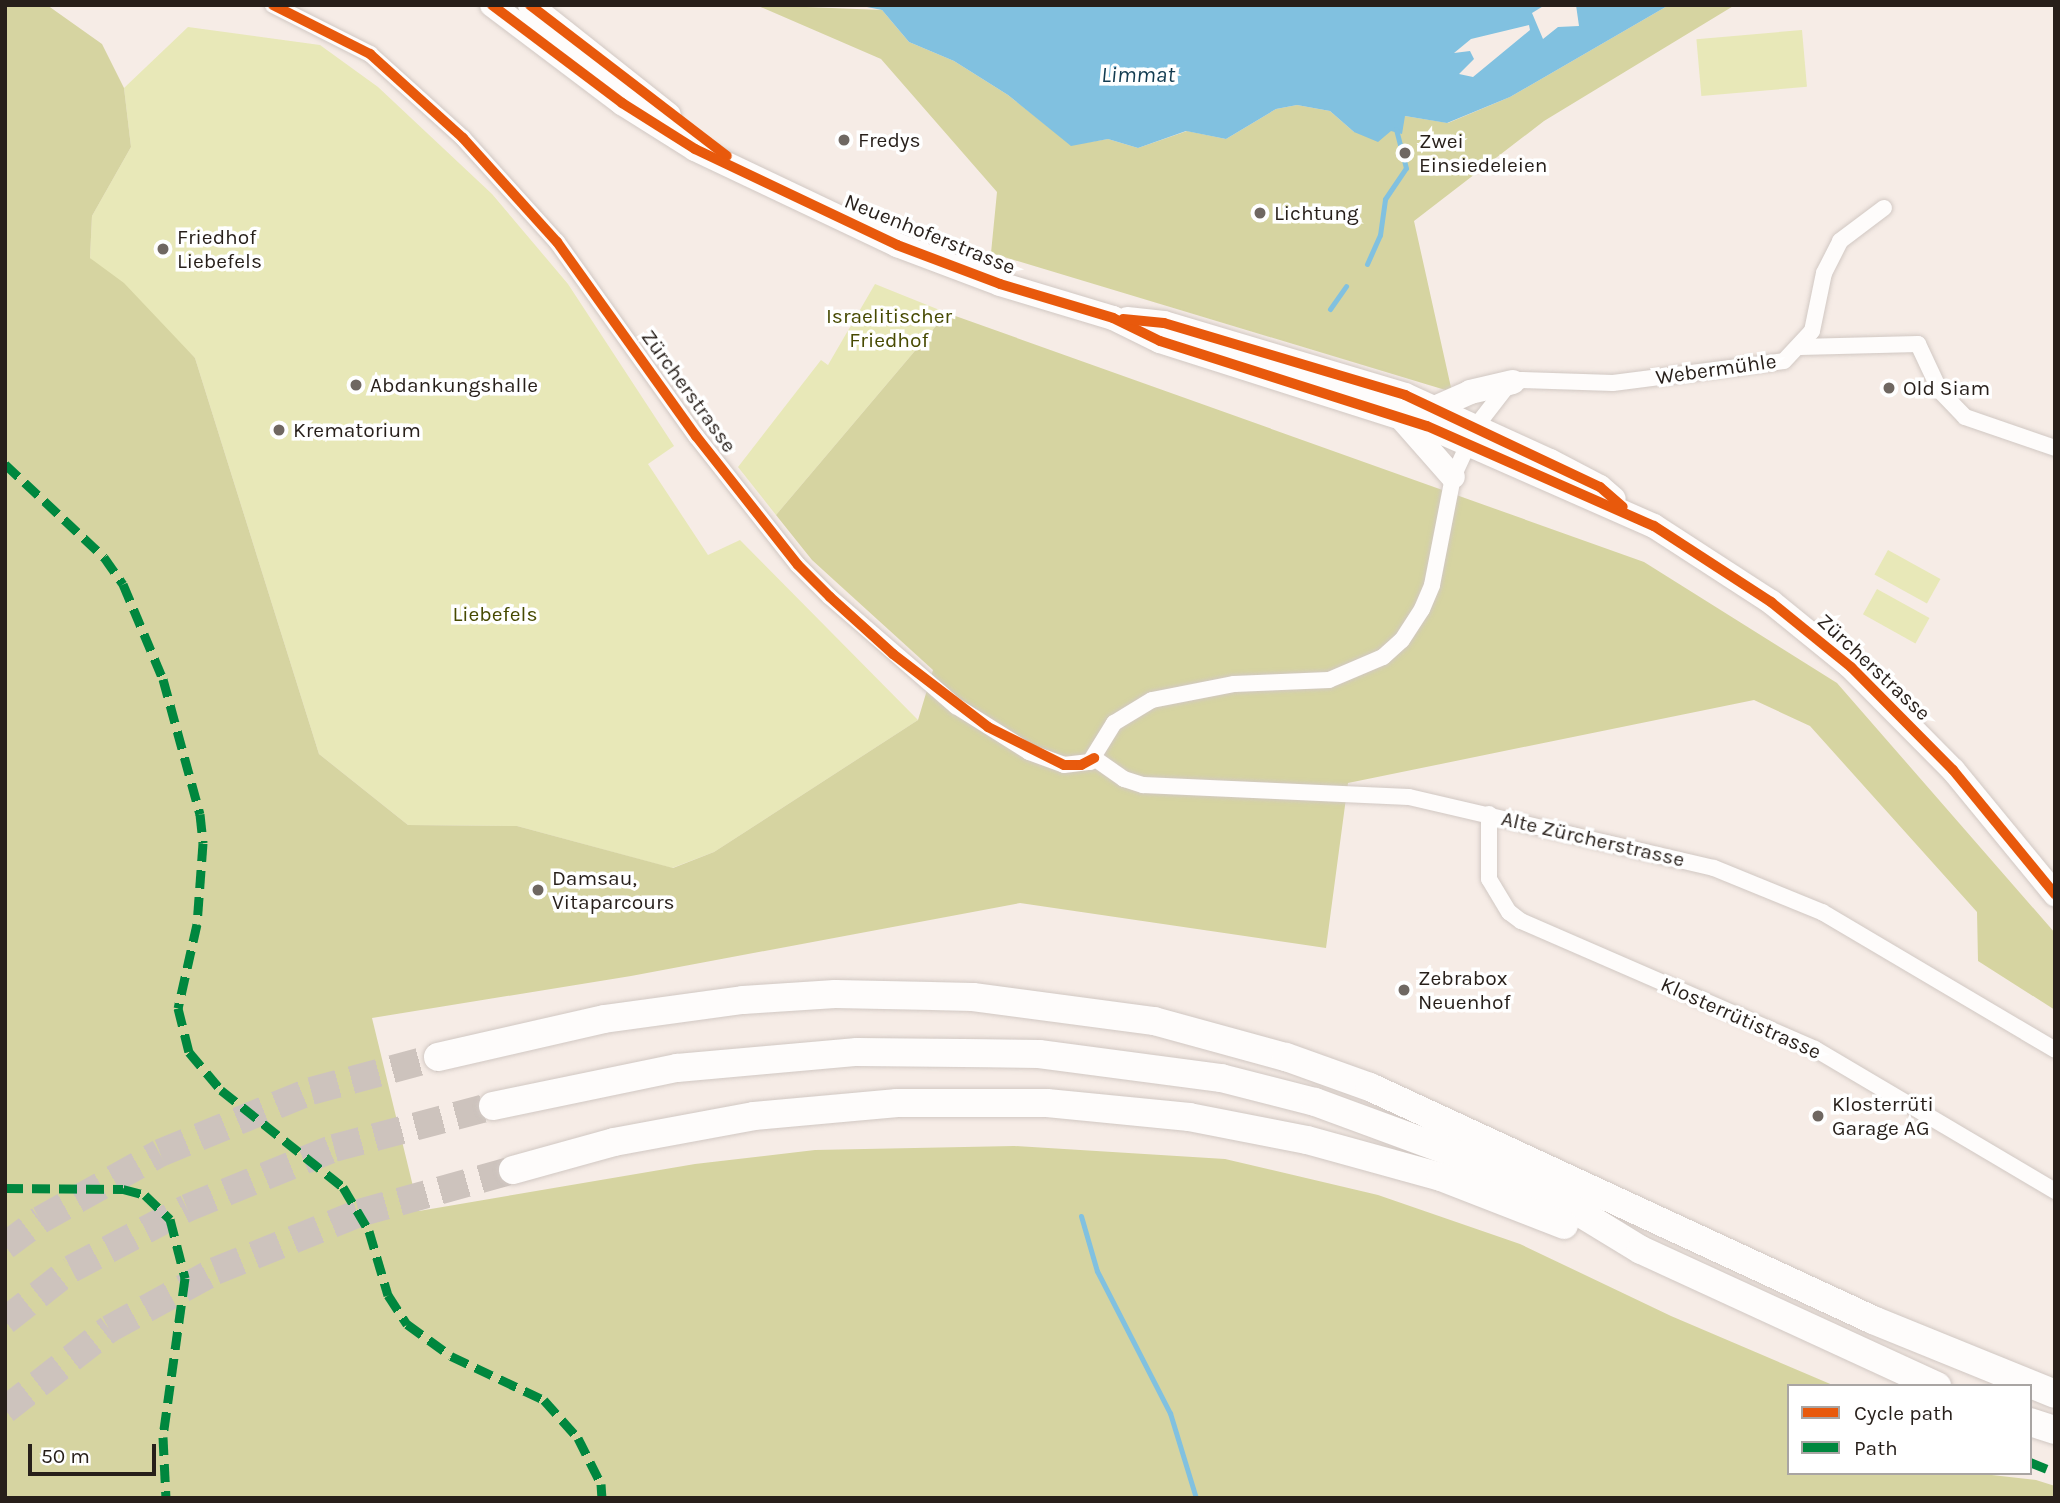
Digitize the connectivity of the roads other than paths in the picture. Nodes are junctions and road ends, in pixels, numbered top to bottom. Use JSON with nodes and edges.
{"nodes":[{"id":1,"x":273,"y":5,"type":"edge"},
{"id":2,"x":492,"y":5,"type":"edge"},
{"id":3,"x":530,"y":5,"type":"edge"},
{"id":4,"x":740,"y":167,"type":"junction"},
{"id":5,"x":1884,"y":208,"type":"dead end"},
{"id":6,"x":1112,"y":318,"type":"junction"},
{"id":7,"x":1800,"y":347,"type":"junction"},
{"id":8,"x":1513,"y":382,"type":"junction"},
{"id":9,"x":1437,"y":407,"type":"junction"},
{"id":10,"x":1399,"y":416,"type":"junction"},
{"id":11,"x":1472,"y":434,"type":"junction"},
{"id":12,"x":2055,"y":448,"type":"edge"},
{"id":13,"x":1453,"y":477,"type":"junction"},
{"id":14,"x":1094,"y":758,"type":"junction"},
{"id":15,"x":1489,"y":814,"type":"junction"},
{"id":16,"x":2055,"y":894,"type":"edge"},
{"id":17,"x":2055,"y":1050,"type":"edge"},
{"id":18,"x":438,"y":1057,"type":"tunnel mouth"},
{"id":19,"x":493,"y":1106,"type":"tunnel mouth"},
{"id":20,"x":513,"y":1170,"type":"tunnel mouth"},
{"id":21,"x":2055,"y":1191,"type":"edge"},
{"id":22,"x":1641,"y":1250,"type":"junction"},
{"id":23,"x":1933,"y":1384,"type":"edge"},
{"id":24,"x":2030,"y":1384,"type":"edge"},
{"id":25,"x":2032,"y":1385,"type":"edge"},
{"id":26,"x":2055,"y":1394,"type":"edge"},
{"id":27,"x":2032,"y":1423,"type":"edge"},
{"id":28,"x":2055,"y":1430,"type":"edge"}],
"edges":[{"from":1,"to":14,"type":"street","name":"Zürcherstrasse"},
{"from":2,"to":4,"type":"main road","name":"Neuenhoferstrasse"},
{"from":3,"to":4,"type":"main road","name":"Neuenhoferstrasse"},
{"from":4,"to":6,"type":"main road","name":"Neuenhoferstrasse"},
{"from":5,"to":7,"type":"street","name":"Webermühle"},
{"from":6,"to":9,"type":"main road","name":"Neuenhoferstrasse"},
{"from":6,"to":10,"type":"main road","name":"Neuenhoferstrasse"},
{"from":7,"to":8,"type":"street","name":"Webermühle"},
{"from":7,"to":12,"type":"street"},
{"from":8,"to":9,"type":"main road"},
{"from":8,"to":11,"type":"street"},
{"from":9,"to":11,"type":"main road","name":"Neuenhoferstrasse"},
{"from":10,"to":11,"type":"main road","name":"Neuenhoferstrasse"},
{"from":10,"to":13,"type":"main road"},
{"from":11,"to":13,"type":"street"},
{"from":11,"to":16,"type":"main road","name":"Zürcherstrasse"},
{"from":13,"to":14,"type":"street"},
{"from":14,"to":15,"type":"street","name":"Alte Zürcherstrasse"},
{"from":15,"to":17,"type":"street","name":"Alte Zürcherstrasse"},
{"from":15,"to":21,"type":"street","name":"Klosterrütistrasse"},
{"from":18,"to":24,"type":"highway"},
{"from":19,"to":22,"type":"highway"},
{"from":20,"to":22,"type":"highway"},
{"from":22,"to":23,"type":"highway"},
{"from":25,"to":26,"type":"highway"},
{"from":27,"to":28,"type":"highway"}]}
